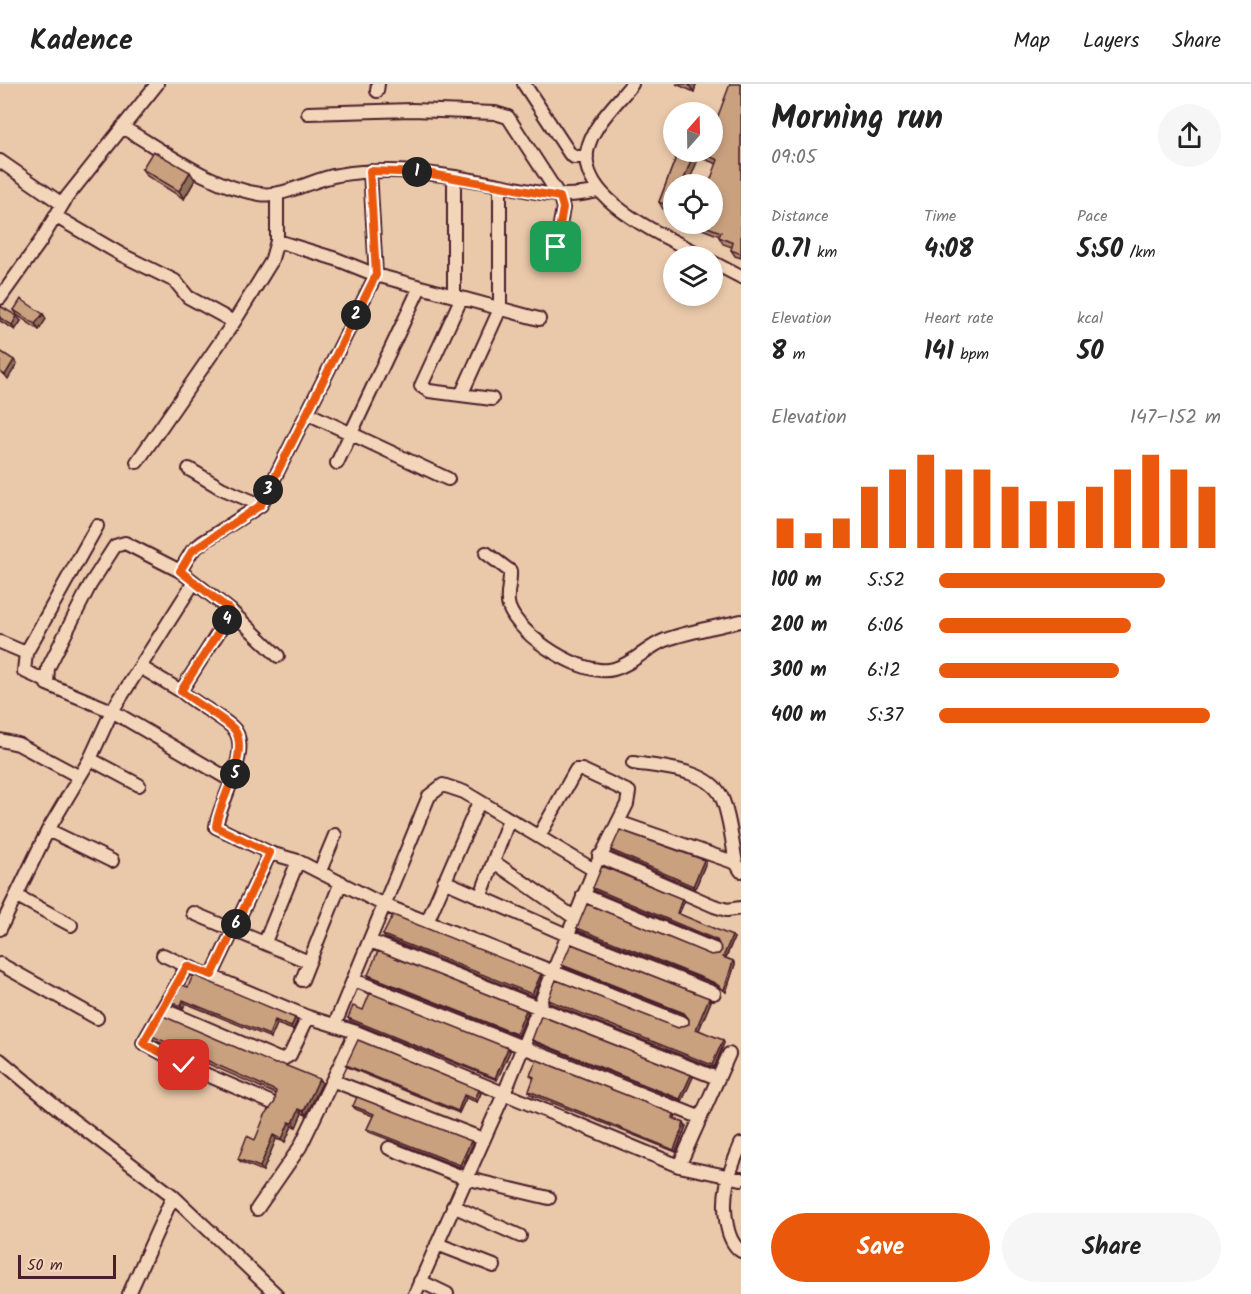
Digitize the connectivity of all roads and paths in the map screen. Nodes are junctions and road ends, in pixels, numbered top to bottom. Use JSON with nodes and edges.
{"nodes":[{"id":1,"x":157,"y":84,"type":"edge"},
{"id":2,"x":524,"y":84,"type":"edge"},
{"id":3,"x":632,"y":84,"type":"edge"},
{"id":4,"x":308,"y":113,"type":"dead end"},
{"id":5,"x":122,"y":127,"type":"junction"},
{"id":6,"x":587,"y":158,"type":"junction"},
{"id":7,"x":0,"y":161,"type":"edge"},
{"id":8,"x":370,"y":171,"type":"junction"},
{"id":9,"x":454,"y":177,"type":"junction"},
{"id":10,"x":500,"y":185,"type":"junction"},
{"id":11,"x":598,"y":191,"type":"junction"},
{"id":12,"x":278,"y":195,"type":"junction"},
{"id":13,"x":560,"y":197,"type":"junction"},
{"id":14,"x":62,"y":204,"type":"junction"},
{"id":15,"x":55,"y":216,"type":"junction"},
{"id":16,"x":277,"y":241,"type":"junction"},
{"id":17,"x":685,"y":246,"type":"edge"},
{"id":18,"x":556,"y":247,"type":"dead end"},
{"id":19,"x":723,"y":268,"type":"edge"},
{"id":20,"x":376,"y":275,"type":"junction"},
{"id":21,"x":741,"y":278,"type":"edge"},
{"id":22,"x":420,"y":287,"type":"junction"},
{"id":23,"x":458,"y":297,"type":"junction"},
{"id":24,"x":0,"y":298,"type":"edge"},
{"id":25,"x":500,"y":309,"type":"junction"},
{"id":26,"x":538,"y":319,"type":"dead end"},
{"id":27,"x":234,"y":322,"type":"junction"},
{"id":28,"x":462,"y":393,"type":"junction"},
{"id":29,"x":492,"y":399,"type":"dead end"},
{"id":30,"x":307,"y":414,"type":"junction"},
{"id":31,"x":350,"y":435,"type":"junction"},
{"id":32,"x":137,"y":462,"type":"dead end"},
{"id":33,"x":337,"y":463,"type":"dead end"},
{"id":34,"x":189,"y":469,"type":"dead end"},
{"id":35,"x":448,"y":479,"type":"dead end"},
{"id":36,"x":261,"y":505,"type":"junction"},
{"id":37,"x":97,"y":526,"type":"dead end"},
{"id":38,"x":486,"y":553,"type":"dead end"},
{"id":39,"x":180,"y":571,"type":"junction"},
{"id":40,"x":194,"y":582,"type":"junction"},
{"id":41,"x":230,"y":610,"type":"junction"},
{"id":42,"x":741,"y":621,"type":"edge"},
{"id":43,"x":0,"y":642,"type":"edge"},
{"id":44,"x":26,"y":653,"type":"junction"},
{"id":45,"x":278,"y":656,"type":"dead end"},
{"id":46,"x":142,"y":668,"type":"junction"},
{"id":47,"x":46,"y":681,"type":"junction"},
{"id":48,"x":181,"y":691,"type":"junction"},
{"id":49,"x":112,"y":711,"type":"junction"},
{"id":50,"x":0,"y":740,"type":"edge"},
{"id":51,"x":90,"y":759,"type":"junction"},
{"id":52,"x":633,"y":763,"type":"dead end"},
{"id":53,"x":78,"y":776,"type":"junction"},
{"id":54,"x":232,"y":781,"type":"junction"},
{"id":55,"x":139,"y":785,"type":"dead end"},
{"id":56,"x":479,"y":802,"type":"junction"},
{"id":57,"x":509,"y":819,"type":"junction"},
{"id":58,"x":618,"y":822,"type":"junction"},
{"id":59,"x":48,"y":830,"type":"junction"},
{"id":60,"x":335,"y":835,"type":"dead end"},
{"id":61,"x":539,"y":836,"type":"junction"},
{"id":62,"x":270,"y":853,"type":"junction"},
{"id":63,"x":599,"y":856,"type":"junction"},
{"id":64,"x":112,"y":861,"type":"dead end"},
{"id":65,"x":298,"y":861,"type":"junction"},
{"id":66,"x":494,"y":862,"type":"junction"},
{"id":67,"x":739,"y":867,"type":"edge"},
{"id":68,"x":594,"y":870,"type":"junction"},
{"id":69,"x":320,"y":871,"type":"junction"},
{"id":70,"x":444,"y":880,"type":"junction"},
{"id":71,"x":341,"y":882,"type":"junction"},
{"id":72,"x":583,"y":895,"type":"junction"},
{"id":73,"x":17,"y":896,"type":"junction"},
{"id":74,"x":480,"y":898,"type":"junction"},
{"id":75,"x":384,"y":905,"type":"junction"},
{"id":76,"x":741,"y":908,"type":"edge"},
{"id":77,"x":193,"y":913,"type":"dead end"},
{"id":78,"x":575,"y":918,"type":"junction"},
{"id":79,"x":428,"y":920,"type":"junction"},
{"id":80,"x":71,"y":925,"type":"dead end"},
{"id":81,"x":0,"y":929,"type":"edge"},
{"id":82,"x":234,"y":930,"type":"junction"},
{"id":83,"x":567,"y":935,"type":"junction"},
{"id":84,"x":370,"y":941,"type":"junction"},
{"id":85,"x":265,"y":942,"type":"junction"},
{"id":86,"x":716,"y":950,"type":"dead end"},
{"id":87,"x":163,"y":955,"type":"dead end"},
{"id":88,"x":309,"y":962,"type":"junction"},
{"id":89,"x":0,"y":964,"type":"edge"},
{"id":90,"x":187,"y":966,"type":"junction"},
{"id":91,"x":554,"y":970,"type":"junction"},
{"id":92,"x":212,"y":975,"type":"junction"},
{"id":93,"x":302,"y":980,"type":"dead end"},
{"id":94,"x":354,"y":980,"type":"junction"},
{"id":95,"x":714,"y":993,"type":"dead end"},
{"id":96,"x":537,"y":1007,"type":"junction"},
{"id":97,"x":162,"y":1009,"type":"junction"},
{"id":98,"x":308,"y":1017,"type":"junction"},
{"id":99,"x":97,"y":1018,"type":"dead end"},
{"id":100,"x":683,"y":1023,"type":"edge"},
{"id":101,"x":335,"y":1024,"type":"junction"},
{"id":102,"x":356,"y":1032,"type":"junction"},
{"id":103,"x":520,"y":1048,"type":"junction"},
{"id":104,"x":729,"y":1054,"type":"dead end"},
{"id":105,"x":0,"y":1060,"type":"edge"},
{"id":106,"x":717,"y":1078,"type":"junction"},
{"id":107,"x":333,"y":1081,"type":"junction"},
{"id":108,"x":504,"y":1094,"type":"junction"},
{"id":109,"x":270,"y":1102,"type":"dead end"},
{"id":110,"x":699,"y":1117,"type":"junction"},
{"id":111,"x":483,"y":1138,"type":"junction"},
{"id":112,"x":741,"y":1144,"type":"edge"},
{"id":113,"x":389,"y":1148,"type":"dead end"},
{"id":114,"x":679,"y":1166,"type":"junction"},
{"id":115,"x":465,"y":1178,"type":"junction"},
{"id":116,"x":735,"y":1178,"type":"edge"},
{"id":117,"x":173,"y":1196,"type":"junction"},
{"id":118,"x":549,"y":1198,"type":"dead end"},
{"id":119,"x":453,"y":1206,"type":"junction"},
{"id":120,"x":257,"y":1209,"type":"dead end"},
{"id":121,"x":520,"y":1236,"type":"dead end"},
{"id":122,"x":437,"y":1244,"type":"junction"},
{"id":123,"x":741,"y":1251,"type":"edge"},
{"id":124,"x":494,"y":1266,"type":"dead end"},
{"id":125,"x":420,"y":1281,"type":"junction"},
{"id":126,"x":129,"y":1294,"type":"edge"},
{"id":127,"x":276,"y":1294,"type":"edge"},
{"id":128,"x":415,"y":1294,"type":"edge"},
{"id":129,"x":447,"y":1294,"type":"edge"}],
"edges":[{"from":1,"to":5,"type":"street"},
{"from":2,"to":6,"type":"street"},
{"from":3,"to":6,"type":"street"},
{"from":4,"to":13,"type":"street"},
{"from":5,"to":12,"type":"street"},
{"from":5,"to":14,"type":"street"},
{"from":6,"to":11,"type":"street"},
{"from":7,"to":14,"type":"street"},
{"from":8,"to":9,"type":"street"},
{"from":8,"to":12,"type":"street"},
{"from":8,"to":20,"type":"street"},
{"from":9,"to":10,"type":"street"},
{"from":9,"to":23,"type":"street"},
{"from":10,"to":13,"type":"street"},
{"from":10,"to":25,"type":"street"},
{"from":11,"to":13,"type":"street"},
{"from":11,"to":17,"type":"street"},
{"from":12,"to":16,"type":"street"},
{"from":13,"to":18,"type":"street"},
{"from":14,"to":15,"type":"street"},
{"from":15,"to":24,"type":"street"},
{"from":15,"to":27,"type":"street"},
{"from":16,"to":20,"type":"street"},
{"from":16,"to":27,"type":"street"},
{"from":19,"to":21,"type":"street"},
{"from":20,"to":22,"type":"street"},
{"from":20,"to":30,"type":"street"},
{"from":22,"to":23,"type":"street"},
{"from":22,"to":31,"type":"street"},
{"from":23,"to":25,"type":"street"},
{"from":23,"to":28,"type":"street"},
{"from":25,"to":26,"type":"street"},
{"from":25,"to":28,"type":"street"},
{"from":27,"to":32,"type":"street"},
{"from":28,"to":29,"type":"street"},
{"from":30,"to":31,"type":"street"},
{"from":30,"to":36,"type":"street"},
{"from":31,"to":33,"type":"street"},
{"from":31,"to":35,"type":"street"},
{"from":34,"to":36,"type":"street"},
{"from":36,"to":39,"type":"street"},
{"from":37,"to":44,"type":"street"},
{"from":38,"to":42,"type":"street"},
{"from":39,"to":40,"type":"street"},
{"from":39,"to":47,"type":"street"},
{"from":40,"to":41,"type":"street"},
{"from":40,"to":46,"type":"street"},
{"from":41,"to":45,"type":"street"},
{"from":41,"to":48,"type":"street"},
{"from":43,"to":44,"type":"street"},
{"from":44,"to":47,"type":"street"},
{"from":46,"to":48,"type":"street"},
{"from":46,"to":49,"type":"street"},
{"from":47,"to":49,"type":"street"},
{"from":48,"to":54,"type":"street"},
{"from":49,"to":51,"type":"street"},
{"from":49,"to":54,"type":"street"},
{"from":50,"to":53,"type":"street"},
{"from":51,"to":53,"type":"street"},
{"from":51,"to":55,"type":"street"},
{"from":52,"to":67,"type":"street"},
{"from":53,"to":59,"type":"street"},
{"from":54,"to":62,"type":"street"},
{"from":56,"to":57,"type":"street"},
{"from":56,"to":70,"type":"street"},
{"from":56,"to":75,"type":"street"},
{"from":57,"to":61,"type":"street"},
{"from":57,"to":66,"type":"street"},
{"from":58,"to":61,"type":"street"},
{"from":58,"to":63,"type":"street"},
{"from":58,"to":67,"type":"street"},
{"from":59,"to":64,"type":"street"},
{"from":59,"to":73,"type":"street"},
{"from":60,"to":69,"type":"street"},
{"from":61,"to":68,"type":"street"},
{"from":62,"to":65,"type":"street"},
{"from":62,"to":82,"type":"street"},
{"from":63,"to":68,"type":"street"},
{"from":63,"to":76,"type":"street"},
{"from":65,"to":69,"type":"street"},
{"from":65,"to":85,"type":"street"},
{"from":66,"to":74,"type":"street"},
{"from":66,"to":78,"type":"street"},
{"from":68,"to":72,"type":"street"},
{"from":69,"to":71,"type":"street"},
{"from":70,"to":74,"type":"street"},
{"from":70,"to":79,"type":"street"},
{"from":71,"to":75,"type":"street"},
{"from":71,"to":88,"type":"street"},
{"from":72,"to":78,"type":"street"},
{"from":72,"to":86,"type":"street"},
{"from":73,"to":80,"type":"street"},
{"from":73,"to":81,"type":"street"},
{"from":74,"to":83,"type":"street"},
{"from":75,"to":79,"type":"street"},
{"from":75,"to":84,"type":"street"},
{"from":77,"to":82,"type":"street"},
{"from":78,"to":83,"type":"street"},
{"from":79,"to":91,"type":"street"},
{"from":82,"to":85,"type":"street"},
{"from":82,"to":92,"type":"street"},
{"from":83,"to":91,"type":"street"},
{"from":83,"to":95,"type":"street"},
{"from":84,"to":94,"type":"street"},
{"from":84,"to":96,"type":"street"},
{"from":85,"to":88,"type":"street"},
{"from":87,"to":90,"type":"street"},
{"from":88,"to":93,"type":"street"},
{"from":89,"to":99,"type":"street"},
{"from":90,"to":92,"type":"street"},
{"from":90,"to":97,"type":"street"},
{"from":91,"to":96,"type":"street"},
{"from":91,"to":100,"type":"street"},
{"from":92,"to":98,"type":"street"},
{"from":94,"to":101,"type":"street"},
{"from":94,"to":103,"type":"street"},
{"from":96,"to":103,"type":"street"},
{"from":96,"to":106,"type":"street"},
{"from":97,"to":98,"type":"street"},
{"from":97,"to":109,"type":"street"},
{"from":98,"to":101,"type":"street"},
{"from":101,"to":102,"type":"street"},
{"from":102,"to":107,"type":"street"},
{"from":102,"to":108,"type":"street"},
{"from":103,"to":108,"type":"street"},
{"from":103,"to":110,"type":"street"},
{"from":104,"to":106,"type":"street"},
{"from":105,"to":117,"type":"street"},
{"from":106,"to":110,"type":"street"},
{"from":107,"to":111,"type":"street"},
{"from":107,"to":120,"type":"street"},
{"from":108,"to":111,"type":"street"},
{"from":108,"to":114,"type":"street"},
{"from":110,"to":114,"type":"street"},
{"from":111,"to":115,"type":"street"},
{"from":112,"to":116,"type":"street"},
{"from":113,"to":115,"type":"street"},
{"from":114,"to":116,"type":"street"},
{"from":115,"to":118,"type":"street"},
{"from":115,"to":119,"type":"street"},
{"from":116,"to":123,"type":"street"},
{"from":117,"to":126,"type":"street"},
{"from":117,"to":127,"type":"street"},
{"from":119,"to":121,"type":"street"},
{"from":119,"to":122,"type":"street"},
{"from":122,"to":124,"type":"street"},
{"from":122,"to":125,"type":"street"},
{"from":125,"to":128,"type":"street"},
{"from":125,"to":129,"type":"street"}]}
